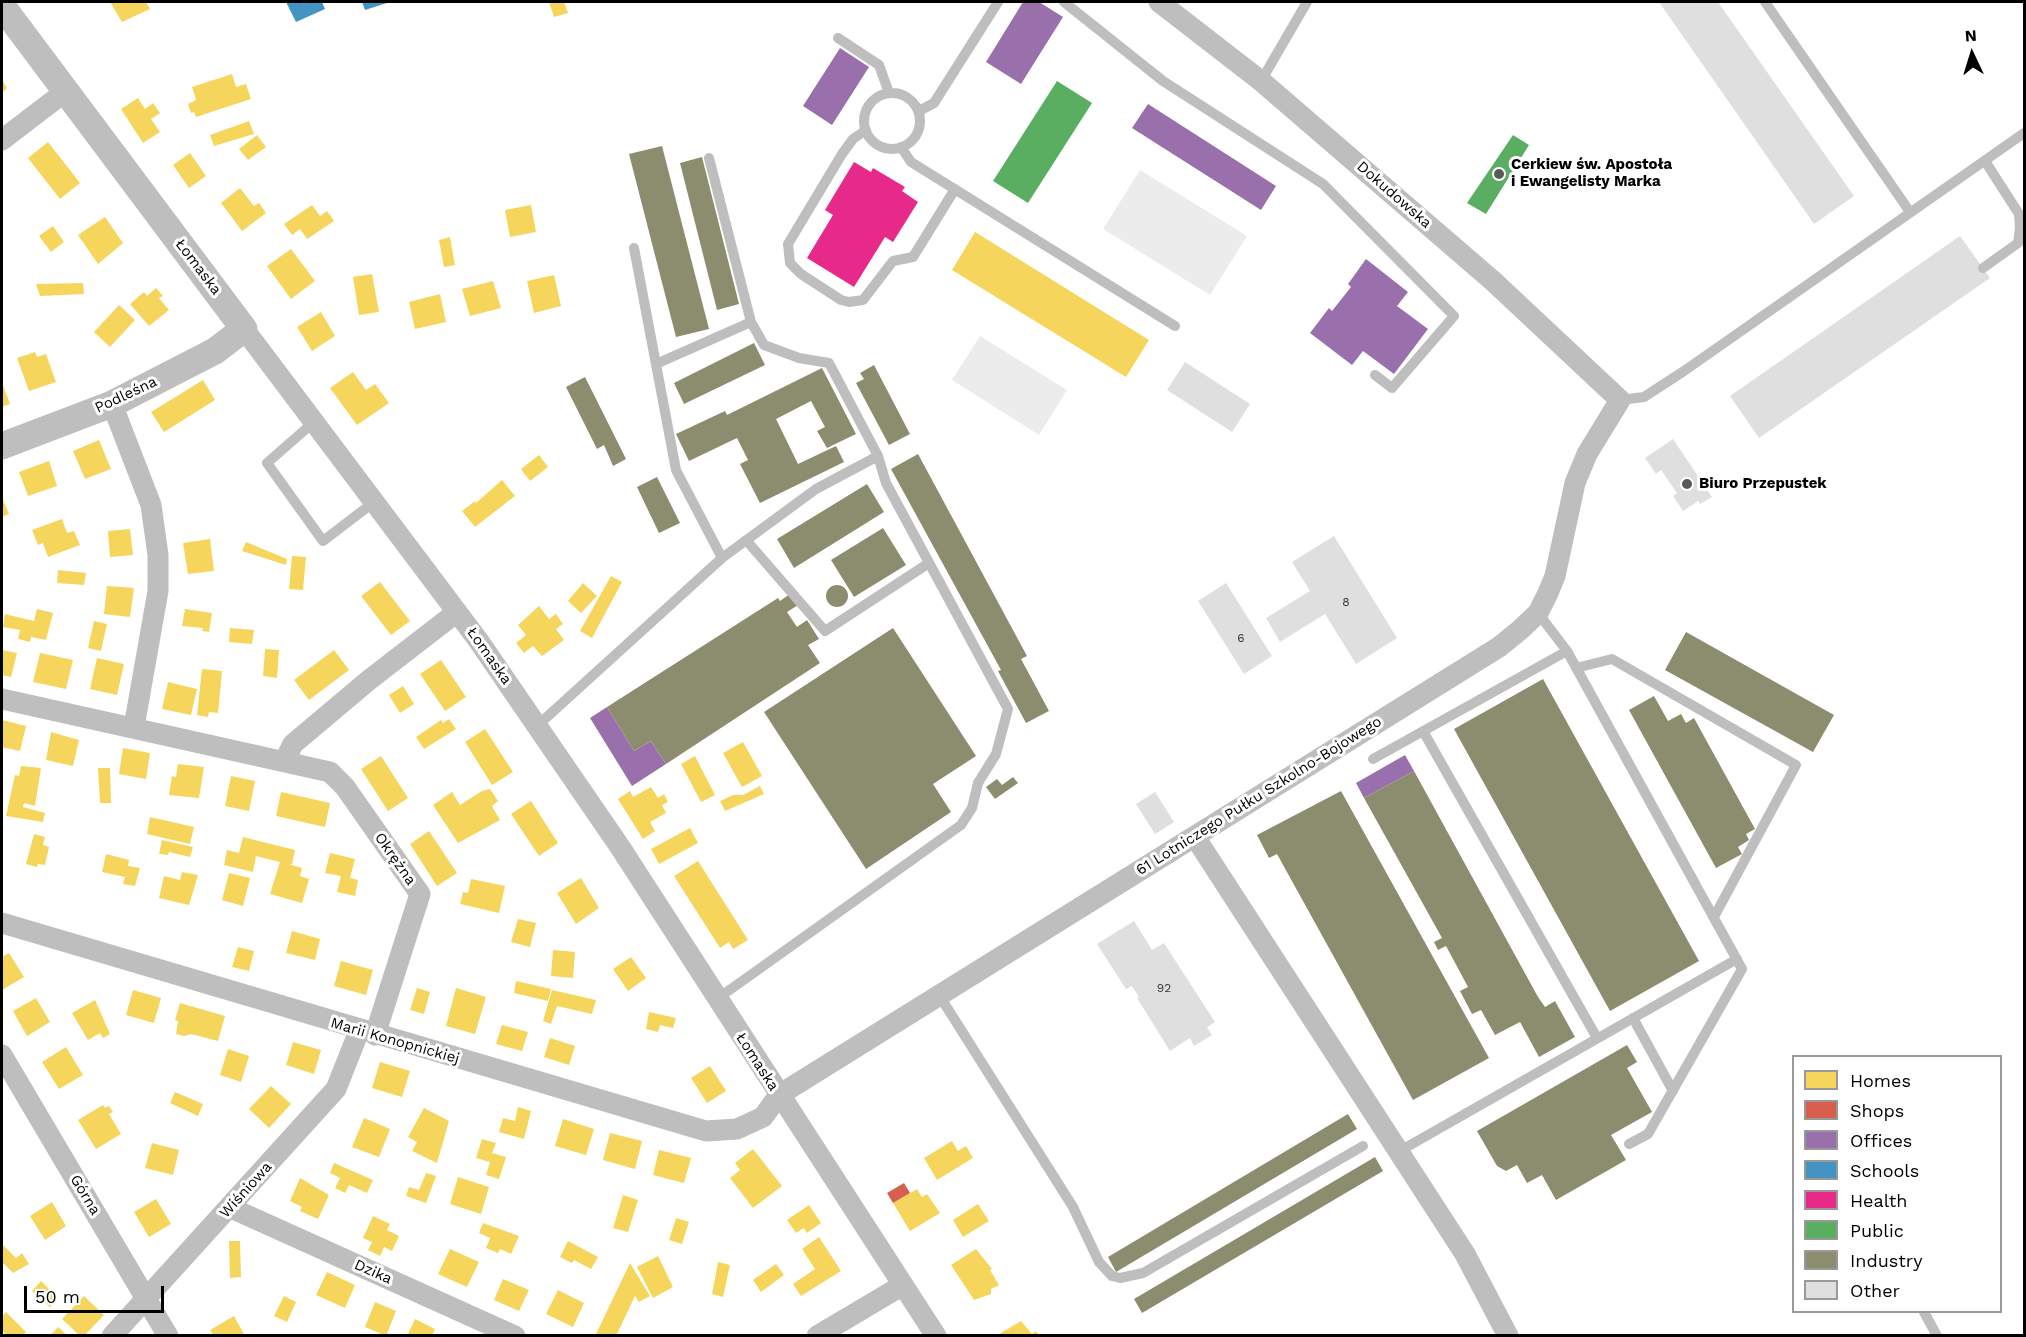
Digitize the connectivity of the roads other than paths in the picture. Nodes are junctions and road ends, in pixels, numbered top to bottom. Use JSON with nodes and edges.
{"nodes":[{"id":1,"x":998,"y":2,"type":"edge"},
{"id":2,"x":1064,"y":2,"type":"edge"},
{"id":3,"x":1159,"y":2,"type":"edge"},
{"id":4,"x":1306,"y":2,"type":"edge"},
{"id":5,"x":1765,"y":2,"type":"edge"},
{"id":6,"x":2,"y":6,"type":"edge"},
{"id":7,"x":838,"y":38,"type":"dead end"},
{"id":8,"x":1261,"y":81,"type":"junction"},
{"id":9,"x":66,"y":91,"type":"junction"},
{"id":10,"x":889,"y":93,"type":"junction"},
{"id":11,"x":919,"y":111,"type":"junction"},
{"id":12,"x":866,"y":130,"type":"junction"},
{"id":13,"x":2025,"y":133,"type":"edge"},
{"id":14,"x":2,"y":140,"type":"edge"},
{"id":15,"x":901,"y":147,"type":"junction"},
{"id":16,"x":709,"y":158,"type":"dead end"},
{"id":17,"x":1985,"y":160,"type":"junction"},
{"id":18,"x":955,"y":189,"type":"junction"},
{"id":19,"x":1910,"y":212,"type":"junction"},
{"id":20,"x":634,"y":248,"type":"dead end"},
{"id":21,"x":1983,"y":268,"type":"dead end"},
{"id":22,"x":751,"y":322,"type":"junction"},
{"id":23,"x":1175,"y":326,"type":"dead end"},
{"id":24,"x":244,"y":328,"type":"junction"},
{"id":25,"x":656,"y":364,"type":"junction"},
{"id":26,"x":1375,"y":375,"type":"dead end"},
{"id":27,"x":1620,"y":400,"type":"junction"},
{"id":28,"x":112,"y":404,"type":"junction"},
{"id":29,"x":315,"y":422,"type":"junction"},
{"id":30,"x":2,"y":446,"type":"edge"},
{"id":31,"x":878,"y":456,"type":"junction"},
{"id":32,"x":374,"y":502,"type":"junction"},
{"id":33,"x":746,"y":540,"type":"junction"},
{"id":34,"x":722,"y":558,"type":"junction"},
{"id":35,"x":929,"y":563,"type":"junction"},
{"id":36,"x":457,"y":612,"type":"junction"},
{"id":37,"x":1538,"y":613,"type":"junction"},
{"id":38,"x":1567,"y":651,"type":"junction"},
{"id":39,"x":1576,"y":668,"type":"junction"},
{"id":40,"x":2,"y":699,"type":"edge"},
{"id":41,"x":537,"y":726,"type":"junction"},
{"id":42,"x":134,"y":727,"type":"junction"},
{"id":43,"x":1423,"y":731,"type":"junction"},
{"id":44,"x":1373,"y":759,"type":"dead end"},
{"id":45,"x":285,"y":760,"type":"junction"},
{"id":46,"x":1195,"y":837,"type":"junction"},
{"id":47,"x":1714,"y":916,"type":"junction"},
{"id":48,"x":2,"y":923,"type":"edge"},
{"id":49,"x":1737,"y":959,"type":"junction"},
{"id":50,"x":939,"y":995,"type":"junction"},
{"id":51,"x":717,"y":999,"type":"junction"},
{"id":52,"x":1633,"y":1018,"type":"junction"},
{"id":53,"x":367,"y":1033,"type":"junction"},
{"id":54,"x":1597,"y":1038,"type":"junction"},
{"id":55,"x":2,"y":1055,"type":"edge"},
{"id":56,"x":1673,"y":1091,"type":"junction"},
{"id":57,"x":779,"y":1095,"type":"junction"},
{"id":58,"x":1629,"y":1144,"type":"dead end"},
{"id":59,"x":1363,"y":1146,"type":"dead end"},
{"id":60,"x":1398,"y":1152,"type":"junction"},
{"id":61,"x":231,"y":1208,"type":"junction"},
{"id":62,"x":903,"y":1285,"type":"junction"},
{"id":63,"x":146,"y":1298,"type":"junction"},
{"id":64,"x":1925,"y":1313,"type":"edge"},
{"id":65,"x":111,"y":1335,"type":"edge"},
{"id":66,"x":168,"y":1335,"type":"edge"},
{"id":67,"x":515,"y":1335,"type":"edge"},
{"id":68,"x":817,"y":1335,"type":"edge"},
{"id":69,"x":936,"y":1335,"type":"edge"},
{"id":70,"x":1508,"y":1335,"type":"edge"},
{"id":71,"x":1937,"y":1335,"type":"edge"}],
"edges":[{"from":1,"to":11,"type":"lane"},
{"from":2,"to":26,"type":"lane"},
{"from":3,"to":8,"type":"street","name":"Dokudowska"},
{"from":4,"to":8,"type":"lane"},
{"from":5,"to":19,"type":"lane"},
{"from":6,"to":9,"type":"street","name":"Łomaska"},
{"from":7,"to":10,"type":"lane"},
{"from":8,"to":27,"type":"street","name":"Dokudowska"},
{"from":9,"to":14,"type":"street"},
{"from":9,"to":24,"type":"street","name":"Łomaska"},
{"from":10,"to":11,"type":"lane"},
{"from":10,"to":12,"type":"lane"},
{"from":11,"to":15,"type":"lane"},
{"from":12,"to":15,"type":"lane"},
{"from":12,"to":18,"type":"lane"},
{"from":13,"to":17,"type":"lane"},
{"from":15,"to":18,"type":"lane"},
{"from":16,"to":22,"type":"lane"},
{"from":17,"to":19,"type":"lane"},
{"from":17,"to":21,"type":"lane"},
{"from":18,"to":23,"type":"lane"},
{"from":19,"to":27,"type":"lane"},
{"from":20,"to":25,"type":"lane"},
{"from":22,"to":25,"type":"lane"},
{"from":22,"to":31,"type":"lane"},
{"from":24,"to":28,"type":"street","name":"Podleśna"},
{"from":24,"to":29,"type":"street","name":"Łomaska"},
{"from":25,"to":34,"type":"lane"},
{"from":27,"to":37,"type":"street","name":"61 Lotniczego Pułku Szkolno-Bojowego"},
{"from":28,"to":30,"type":"street","name":"Podleśna"},
{"from":28,"to":42,"type":"street"},
{"from":29,"to":32,"type":"street","name":"Łomaska"},
{"from":29,"to":32,"type":"lane"},
{"from":31,"to":33,"type":"lane"},
{"from":31,"to":35,"type":"lane"},
{"from":32,"to":36,"type":"street","name":"Łomaska"},
{"from":33,"to":34,"type":"lane"},
{"from":33,"to":35,"type":"lane"},
{"from":34,"to":41,"type":"lane"},
{"from":35,"to":51,"type":"lane"},
{"from":36,"to":41,"type":"street","name":"Łomaska"},
{"from":36,"to":45,"type":"street"},
{"from":37,"to":38,"type":"lane"},
{"from":37,"to":46,"type":"street","name":"61 Lotniczego Pułku Szkolno-Bojowego"},
{"from":38,"to":39,"type":"lane"},
{"from":38,"to":43,"type":"lane"},
{"from":39,"to":47,"type":"lane"},
{"from":39,"to":47,"type":"lane"},
{"from":40,"to":42,"type":"street","name":"Okrężna"},
{"from":41,"to":51,"type":"street","name":"Łomaska"},
{"from":42,"to":45,"type":"street","name":"Okrężna"},
{"from":43,"to":44,"type":"lane"},
{"from":43,"to":54,"type":"lane"},
{"from":45,"to":53,"type":"street","name":"Okrężna"},
{"from":46,"to":50,"type":"street","name":"61 Lotniczego Pułku Szkolno-Bojowego"},
{"from":46,"to":60,"type":"street"},
{"from":47,"to":49,"type":"lane"},
{"from":48,"to":53,"type":"street","name":"Marii Konopnickiej"},
{"from":49,"to":52,"type":"lane"},
{"from":49,"to":56,"type":"lane"},
{"from":50,"to":57,"type":"street","name":"61 Lotniczego Pułku Szkolno-Bojowego"},
{"from":50,"to":59,"type":"lane"},
{"from":51,"to":57,"type":"street","name":"Łomaska"},
{"from":52,"to":54,"type":"lane"},
{"from":52,"to":56,"type":"lane"},
{"from":53,"to":57,"type":"street","name":"Marii Konopnickiej"},
{"from":53,"to":61,"type":"street","name":"Wiśniowa"},
{"from":54,"to":60,"type":"lane"},
{"from":55,"to":63,"type":"street","name":"Górna"},
{"from":56,"to":58,"type":"lane"},
{"from":57,"to":62,"type":"street","name":"Łomaska"},
{"from":60,"to":70,"type":"street"},
{"from":61,"to":63,"type":"street","name":"Wiśniowa"},
{"from":61,"to":67,"type":"street","name":"Dzika"},
{"from":62,"to":68,"type":"street"},
{"from":62,"to":69,"type":"street","name":"Łomaska"},
{"from":63,"to":65,"type":"street","name":"Wiśniowa"},
{"from":63,"to":66,"type":"street","name":"Górna"},
{"from":64,"to":71,"type":"lane"}]}
